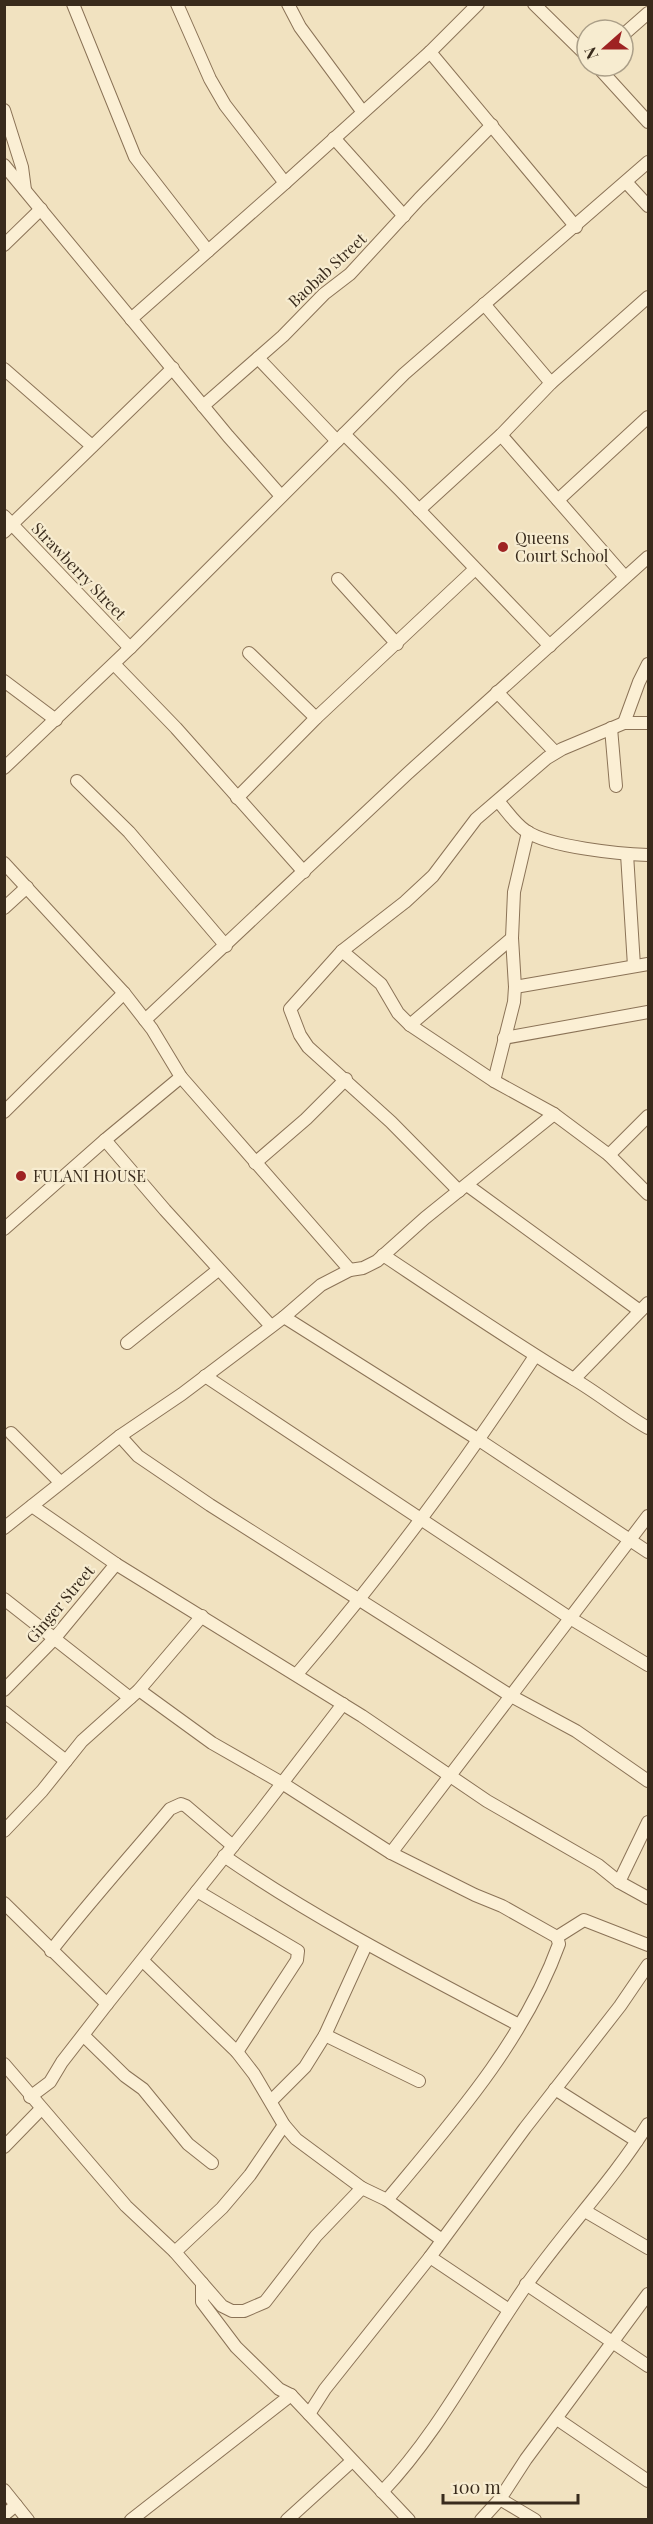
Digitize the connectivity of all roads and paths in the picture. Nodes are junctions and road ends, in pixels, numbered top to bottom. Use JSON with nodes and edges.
{"nodes":[{"id":1,"x":73,"y":4,"type":"edge"},
{"id":2,"x":177,"y":4,"type":"edge"},
{"id":3,"x":288,"y":4,"type":"edge"},
{"id":4,"x":478,"y":4,"type":"edge"},
{"id":5,"x":534,"y":4,"type":"edge"},
{"id":6,"x":648,"y":14,"type":"edge"},
{"id":7,"x":635,"y":25,"type":"edge"},
{"id":8,"x":575,"y":44,"type":"edge"},
{"id":9,"x":430,"y":52,"type":"junction"},
{"id":10,"x":608,"y":78,"type":"edge"},
{"id":11,"x":4,"y":110,"type":"edge"},
{"id":12,"x":362,"y":111,"type":"junction"},
{"id":13,"x":648,"y":122,"type":"edge"},
{"id":14,"x":492,"y":125,"type":"junction"},
{"id":15,"x":334,"y":138,"type":"junction"},
{"id":16,"x":648,"y":162,"type":"edge"},
{"id":17,"x":4,"y":165,"type":"edge"},
{"id":18,"x":626,"y":182,"type":"junction"},
{"id":19,"x":285,"y":183,"type":"junction"},
{"id":20,"x":25,"y":190,"type":"junction"},
{"id":21,"x":648,"y":206,"type":"edge"},
{"id":22,"x":41,"y":209,"type":"junction"},
{"id":23,"x":404,"y":216,"type":"junction"},
{"id":24,"x":576,"y":227,"type":"junction"},
{"id":25,"x":4,"y":245,"type":"edge"},
{"id":26,"x":208,"y":251,"type":"junction"},
{"id":27,"x":648,"y":297,"type":"edge"},
{"id":28,"x":484,"y":304,"type":"junction"},
{"id":29,"x":131,"y":319,"type":"junction"},
{"id":30,"x":258,"y":358,"type":"junction"},
{"id":31,"x":172,"y":368,"type":"junction"},
{"id":32,"x":4,"y":369,"type":"edge"},
{"id":33,"x":551,"y":383,"type":"junction"},
{"id":34,"x":203,"y":405,"type":"junction"},
{"id":35,"x":648,"y":417,"type":"edge"},
{"id":36,"x":501,"y":435,"type":"junction"},
{"id":37,"x":340,"y":438,"type":"junction"},
{"id":38,"x":92,"y":446,"type":"junction"},
{"id":39,"x":281,"y":496,"type":"junction"},
{"id":40,"x":558,"y":500,"type":"junction"},
{"id":41,"x":419,"y":510,"type":"junction"},
{"id":42,"x":7,"y":524,"type":"edge"},
{"id":43,"x":648,"y":557,"type":"edge"},
{"id":44,"x":475,"y":569,"type":"junction"},
{"id":45,"x":625,"y":578,"type":"junction"},
{"id":46,"x":338,"y":579,"type":"dead end"},
{"id":47,"x":397,"y":644,"type":"junction"},
{"id":48,"x":550,"y":646,"type":"junction"},
{"id":49,"x":130,"y":648,"type":"junction"},
{"id":50,"x":249,"y":653,"type":"dead end"},
{"id":51,"x":114,"y":664,"type":"junction"},
{"id":52,"x":648,"y":664,"type":"edge"},
{"id":53,"x":4,"y":681,"type":"edge"},
{"id":54,"x":497,"y":692,"type":"junction"},
{"id":55,"x":316,"y":718,"type":"junction"},
{"id":56,"x":56,"y":720,"type":"junction"},
{"id":57,"x":624,"y":723,"type":"junction"},
{"id":58,"x":648,"y":723,"type":"edge"},
{"id":59,"x":611,"y":728,"type":"junction"},
{"id":60,"x":555,"y":752,"type":"junction"},
{"id":61,"x":4,"y":768,"type":"edge"},
{"id":62,"x":77,"y":781,"type":"dead end"},
{"id":63,"x":616,"y":786,"type":"dead end"},
{"id":64,"x":237,"y":798,"type":"junction"},
{"id":65,"x":498,"y":801,"type":"junction"},
{"id":66,"x":528,"y":832,"type":"junction"},
{"id":67,"x":627,"y":854,"type":"junction"},
{"id":68,"x":648,"y":855,"type":"edge"},
{"id":69,"x":4,"y":863,"type":"edge"},
{"id":70,"x":304,"y":872,"type":"junction"},
{"id":71,"x":27,"y":887,"type":"junction"},
{"id":72,"x":4,"y":908,"type":"edge"},
{"id":73,"x":512,"y":938,"type":"junction"},
{"id":74,"x":226,"y":946,"type":"junction"},
{"id":75,"x":342,"y":951,"type":"junction"},
{"id":76,"x":648,"y":964,"type":"edge"},
{"id":77,"x":634,"y":966,"type":"junction"},
{"id":78,"x":515,"y":987,"type":"junction"},
{"id":79,"x":124,"y":993,"type":"junction"},
{"id":80,"x":648,"y":1012,"type":"edge"},
{"id":81,"x":145,"y":1020,"type":"junction"},
{"id":82,"x":410,"y":1025,"type":"junction"},
{"id":83,"x":504,"y":1038,"type":"junction"},
{"id":84,"x":181,"y":1077,"type":"junction"},
{"id":85,"x":346,"y":1079,"type":"junction"},
{"id":86,"x":494,"y":1081,"type":"junction"},
{"id":87,"x":4,"y":1112,"type":"edge"},
{"id":88,"x":554,"y":1114,"type":"junction"},
{"id":89,"x":648,"y":1116,"type":"edge"},
{"id":90,"x":105,"y":1140,"type":"junction"},
{"id":91,"x":609,"y":1155,"type":"junction"},
{"id":92,"x":255,"y":1163,"type":"junction"},
{"id":93,"x":463,"y":1188,"type":"junction"},
{"id":94,"x":648,"y":1194,"type":"edge"},
{"id":95,"x":4,"y":1229,"type":"edge"},
{"id":96,"x":383,"y":1255,"type":"junction"},
{"id":97,"x":218,"y":1269,"type":"junction"},
{"id":98,"x":350,"y":1270,"type":"junction"},
{"id":99,"x":644,"y":1307,"type":"edge"},
{"id":100,"x":284,"y":1317,"type":"junction"},
{"id":101,"x":271,"y":1326,"type":"junction"},
{"id":102,"x":127,"y":1343,"type":"dead end"},
{"id":103,"x":535,"y":1356,"type":"junction"},
{"id":104,"x":205,"y":1376,"type":"junction"},
{"id":105,"x":574,"y":1379,"type":"junction"},
{"id":106,"x":648,"y":1428,"type":"edge"},
{"id":107,"x":11,"y":1433,"type":"dead end"},
{"id":108,"x":120,"y":1436,"type":"junction"},
{"id":109,"x":479,"y":1440,"type":"junction"},
{"id":110,"x":60,"y":1482,"type":"junction"},
{"id":111,"x":32,"y":1506,"type":"junction"},
{"id":112,"x":648,"y":1516,"type":"edge"},
{"id":113,"x":420,"y":1519,"type":"junction"},
{"id":114,"x":4,"y":1528,"type":"edge"},
{"id":115,"x":629,"y":1541,"type":"junction"},
{"id":116,"x":648,"y":1552,"type":"edge"},
{"id":117,"x":116,"y":1564,"type":"junction"},
{"id":118,"x":4,"y":1599,"type":"edge"},
{"id":119,"x":359,"y":1599,"type":"junction"},
{"id":120,"x":202,"y":1616,"type":"junction"},
{"id":121,"x":570,"y":1618,"type":"junction"},
{"id":122,"x":54,"y":1639,"type":"junction"},
{"id":123,"x":648,"y":1665,"type":"edge"},
{"id":124,"x":297,"y":1674,"type":"junction"},
{"id":125,"x":4,"y":1690,"type":"edge"},
{"id":126,"x":134,"y":1694,"type":"junction"},
{"id":127,"x":511,"y":1696,"type":"junction"},
{"id":128,"x":343,"y":1704,"type":"junction"},
{"id":129,"x":4,"y":1712,"type":"edge"},
{"id":130,"x":66,"y":1761,"type":"junction"},
{"id":131,"x":451,"y":1778,"type":"junction"},
{"id":132,"x":648,"y":1781,"type":"edge"},
{"id":133,"x":282,"y":1783,"type":"junction"},
{"id":134,"x":648,"y":1822,"type":"edge"},
{"id":135,"x":5,"y":1829,"type":"edge"},
{"id":136,"x":232,"y":1846,"type":"junction"},
{"id":137,"x":391,"y":1853,"type":"junction"},
{"id":138,"x":224,"y":1856,"type":"junction"},
{"id":139,"x":618,"y":1882,"type":"junction"},
{"id":140,"x":197,"y":1891,"type":"junction"},
{"id":141,"x":648,"y":1898,"type":"edge"},
{"id":142,"x":4,"y":1903,"type":"edge"},
{"id":143,"x":557,"y":1937,"type":"junction"},
{"id":144,"x":366,"y":1945,"type":"junction"},
{"id":145,"x":648,"y":1945,"type":"edge"},
{"id":146,"x":51,"y":1951,"type":"junction"},
{"id":147,"x":143,"y":1961,"type":"junction"},
{"id":148,"x":648,"y":1965,"type":"edge"},
{"id":149,"x":107,"y":2004,"type":"junction"},
{"id":150,"x":519,"y":2025,"type":"junction"},
{"id":151,"x":325,"y":2035,"type":"junction"},
{"id":152,"x":84,"y":2036,"type":"junction"},
{"id":153,"x":237,"y":2052,"type":"junction"},
{"id":154,"x":4,"y":2064,"type":"edge"},
{"id":155,"x":419,"y":2081,"type":"dead end"},
{"id":156,"x":555,"y":2089,"type":"junction"},
{"id":157,"x":30,"y":2097,"type":"junction"},
{"id":158,"x":272,"y":2100,"type":"junction"},
{"id":159,"x":41,"y":2109,"type":"junction"},
{"id":160,"x":284,"y":2126,"type":"junction"},
{"id":161,"x":644,"y":2133,"type":"edge"},
{"id":162,"x":4,"y":2147,"type":"edge"},
{"id":163,"x":212,"y":2163,"type":"dead end"},
{"id":164,"x":362,"y":2187,"type":"junction"},
{"id":165,"x":387,"y":2200,"type":"junction"},
{"id":166,"x":585,"y":2211,"type":"junction"},
{"id":167,"x":442,"y":2240,"type":"junction"},
{"id":168,"x":648,"y":2248,"type":"edge"},
{"id":169,"x":175,"y":2252,"type":"junction"},
{"id":170,"x":430,"y":2257,"type":"junction"},
{"id":171,"x":202,"y":2283,"type":"junction"},
{"id":172,"x":526,"y":2284,"type":"junction"},
{"id":173,"x":648,"y":2294,"type":"edge"},
{"id":174,"x":508,"y":2310,"type":"junction"},
{"id":175,"x":615,"y":2342,"type":"junction"},
{"id":176,"x":648,"y":2366,"type":"edge"},
{"id":177,"x":291,"y":2395,"type":"junction"},
{"id":178,"x":309,"y":2414,"type":"junction"},
{"id":179,"x":557,"y":2419,"type":"junction"},
{"id":180,"x":352,"y":2461,"type":"junction"},
{"id":181,"x":648,"y":2481,"type":"edge"},
{"id":182,"x":4,"y":2490,"type":"edge"},
{"id":183,"x":382,"y":2492,"type":"junction"},
{"id":184,"x":500,"y":2499,"type":"junction"},
{"id":185,"x":16,"y":2505,"type":"junction"},
{"id":186,"x":4,"y":2515,"type":"edge"},
{"id":187,"x":28,"y":2520,"type":"edge"},
{"id":188,"x":131,"y":2520,"type":"edge"},
{"id":189,"x":287,"y":2520,"type":"edge"},
{"id":190,"x":409,"y":2520,"type":"edge"},
{"id":191,"x":482,"y":2520,"type":"edge"},
{"id":192,"x":536,"y":2520,"type":"edge"}],
"edges":[{"from":1,"to":26,"type":"street"},
{"from":2,"to":19,"type":"street"},
{"from":3,"to":12,"type":"street"},
{"from":4,"to":9,"type":"street"},
{"from":5,"to":8,"type":"street"},
{"from":6,"to":7,"type":"street"},
{"from":9,"to":12,"type":"street"},
{"from":9,"to":14,"type":"street"},
{"from":10,"to":13,"type":"street"},
{"from":11,"to":20,"type":"street"},
{"from":12,"to":15,"type":"street"},
{"from":14,"to":23,"type":"street","name":"Baobab Street"},
{"from":14,"to":24,"type":"street"},
{"from":15,"to":19,"type":"street"},
{"from":15,"to":23,"type":"street"},
{"from":16,"to":18,"type":"street"},
{"from":17,"to":20,"type":"street"},
{"from":18,"to":21,"type":"street"},
{"from":18,"to":24,"type":"street"},
{"from":19,"to":26,"type":"street"},
{"from":20,"to":22,"type":"street"},
{"from":22,"to":25,"type":"street"},
{"from":22,"to":29,"type":"street"},
{"from":23,"to":30,"type":"street","name":"Baobab Street"},
{"from":24,"to":28,"type":"street"},
{"from":26,"to":29,"type":"street"},
{"from":27,"to":33,"type":"street"},
{"from":28,"to":33,"type":"street"},
{"from":28,"to":37,"type":"street"},
{"from":29,"to":31,"type":"street"},
{"from":30,"to":34,"type":"street","name":"Baobab Street"},
{"from":30,"to":37,"type":"street"},
{"from":31,"to":34,"type":"street"},
{"from":31,"to":38,"type":"street"},
{"from":32,"to":38,"type":"street"},
{"from":33,"to":36,"type":"street"},
{"from":34,"to":39,"type":"street"},
{"from":35,"to":40,"type":"street"},
{"from":36,"to":40,"type":"street"},
{"from":36,"to":41,"type":"street"},
{"from":37,"to":39,"type":"street"},
{"from":37,"to":41,"type":"street"},
{"from":38,"to":42,"type":"street"},
{"from":39,"to":49,"type":"street"},
{"from":40,"to":45,"type":"street"},
{"from":41,"to":44,"type":"street"},
{"from":42,"to":49,"type":"street","name":"Strawberry Street"},
{"from":43,"to":45,"type":"street"},
{"from":44,"to":47,"type":"street"},
{"from":44,"to":48,"type":"street"},
{"from":45,"to":48,"type":"street"},
{"from":46,"to":47,"type":"street"},
{"from":47,"to":55,"type":"street"},
{"from":48,"to":54,"type":"street"},
{"from":49,"to":51,"type":"street"},
{"from":50,"to":55,"type":"street"},
{"from":51,"to":56,"type":"street"},
{"from":51,"to":64,"type":"street"},
{"from":52,"to":57,"type":"street"},
{"from":53,"to":56,"type":"street"},
{"from":54,"to":60,"type":"street"},
{"from":54,"to":70,"type":"street"},
{"from":55,"to":64,"type":"street"},
{"from":56,"to":61,"type":"street"},
{"from":57,"to":58,"type":"street"},
{"from":57,"to":59,"type":"street"},
{"from":59,"to":60,"type":"street"},
{"from":59,"to":63,"type":"street"},
{"from":60,"to":65,"type":"street"},
{"from":62,"to":74,"type":"street"},
{"from":64,"to":70,"type":"street"},
{"from":65,"to":66,"type":"street"},
{"from":65,"to":75,"type":"street"},
{"from":66,"to":67,"type":"street"},
{"from":66,"to":73,"type":"street"},
{"from":67,"to":68,"type":"street"},
{"from":67,"to":77,"type":"street"},
{"from":69,"to":71,"type":"street"},
{"from":70,"to":74,"type":"street"},
{"from":71,"to":72,"type":"street"},
{"from":71,"to":79,"type":"street"},
{"from":73,"to":78,"type":"street"},
{"from":73,"to":82,"type":"street"},
{"from":74,"to":81,"type":"street"},
{"from":75,"to":82,"type":"street"},
{"from":75,"to":85,"type":"street"},
{"from":76,"to":77,"type":"street"},
{"from":77,"to":78,"type":"street"},
{"from":78,"to":83,"type":"street"},
{"from":79,"to":81,"type":"street"},
{"from":79,"to":87,"type":"street"},
{"from":80,"to":83,"type":"street"},
{"from":81,"to":84,"type":"street"},
{"from":82,"to":86,"type":"street"},
{"from":83,"to":86,"type":"street"},
{"from":84,"to":90,"type":"street"},
{"from":84,"to":92,"type":"street"},
{"from":85,"to":92,"type":"street"},
{"from":85,"to":93,"type":"street"},
{"from":86,"to":88,"type":"street"},
{"from":88,"to":91,"type":"street"},
{"from":88,"to":93,"type":"street"},
{"from":89,"to":91,"type":"street"},
{"from":90,"to":95,"type":"street"},
{"from":90,"to":97,"type":"street"},
{"from":91,"to":94,"type":"street"},
{"from":92,"to":98,"type":"street"},
{"from":93,"to":96,"type":"street"},
{"from":93,"to":99,"type":"street"},
{"from":96,"to":98,"type":"street"},
{"from":96,"to":103,"type":"street"},
{"from":97,"to":101,"type":"street"},
{"from":97,"to":102,"type":"street"},
{"from":98,"to":100,"type":"street"},
{"from":99,"to":105,"type":"street"},
{"from":100,"to":101,"type":"street"},
{"from":100,"to":109,"type":"street"},
{"from":101,"to":104,"type":"street"},
{"from":103,"to":105,"type":"street"},
{"from":103,"to":109,"type":"street"},
{"from":104,"to":108,"type":"street"},
{"from":104,"to":113,"type":"street"},
{"from":105,"to":106,"type":"street"},
{"from":107,"to":110,"type":"street"},
{"from":108,"to":110,"type":"street"},
{"from":108,"to":119,"type":"street"},
{"from":109,"to":113,"type":"street"},
{"from":109,"to":115,"type":"street"},
{"from":110,"to":111,"type":"street"},
{"from":111,"to":114,"type":"street"},
{"from":111,"to":117,"type":"street"},
{"from":112,"to":115,"type":"street"},
{"from":113,"to":119,"type":"street"},
{"from":113,"to":121,"type":"street"},
{"from":115,"to":116,"type":"street"},
{"from":115,"to":121,"type":"street"},
{"from":117,"to":120,"type":"street"},
{"from":117,"to":122,"type":"street","name":"Ginger Street"},
{"from":118,"to":122,"type":"street"},
{"from":119,"to":124,"type":"street"},
{"from":119,"to":127,"type":"street"},
{"from":120,"to":124,"type":"street"},
{"from":120,"to":126,"type":"street"},
{"from":121,"to":123,"type":"street"},
{"from":121,"to":127,"type":"street"},
{"from":122,"to":125,"type":"street","name":"Ginger Street"},
{"from":122,"to":126,"type":"street"},
{"from":124,"to":128,"type":"street"},
{"from":126,"to":130,"type":"street"},
{"from":126,"to":133,"type":"street"},
{"from":127,"to":131,"type":"street"},
{"from":127,"to":132,"type":"street"},
{"from":128,"to":131,"type":"street"},
{"from":128,"to":133,"type":"street"},
{"from":129,"to":130,"type":"street"},
{"from":130,"to":135,"type":"street"},
{"from":131,"to":137,"type":"street"},
{"from":131,"to":139,"type":"street"},
{"from":133,"to":136,"type":"street"},
{"from":133,"to":137,"type":"street"},
{"from":134,"to":139,"type":"street"},
{"from":136,"to":138,"type":"street"},
{"from":136,"to":146,"type":"street"},
{"from":137,"to":143,"type":"street"},
{"from":138,"to":140,"type":"street"},
{"from":138,"to":144,"type":"street"},
{"from":139,"to":141,"type":"street"},
{"from":140,"to":147,"type":"street"},
{"from":140,"to":153,"type":"street"},
{"from":142,"to":146,"type":"street"},
{"from":143,"to":145,"type":"street"},
{"from":143,"to":150,"type":"street"},
{"from":144,"to":150,"type":"street"},
{"from":144,"to":151,"type":"street"},
{"from":146,"to":149,"type":"street"},
{"from":147,"to":149,"type":"street"},
{"from":147,"to":153,"type":"street"},
{"from":148,"to":156,"type":"street"},
{"from":149,"to":152,"type":"street"},
{"from":150,"to":165,"type":"street"},
{"from":151,"to":155,"type":"street"},
{"from":151,"to":158,"type":"street"},
{"from":152,"to":157,"type":"street"},
{"from":152,"to":163,"type":"street"},
{"from":153,"to":158,"type":"street"},
{"from":154,"to":157,"type":"street"},
{"from":156,"to":161,"type":"street"},
{"from":156,"to":167,"type":"street"},
{"from":157,"to":159,"type":"street"},
{"from":158,"to":160,"type":"street"},
{"from":159,"to":162,"type":"street"},
{"from":159,"to":169,"type":"street"},
{"from":160,"to":164,"type":"street"},
{"from":160,"to":169,"type":"street"},
{"from":161,"to":166,"type":"street"},
{"from":164,"to":165,"type":"street"},
{"from":164,"to":171,"type":"street"},
{"from":165,"to":167,"type":"street"},
{"from":166,"to":168,"type":"street"},
{"from":166,"to":172,"type":"street"},
{"from":167,"to":170,"type":"street"},
{"from":169,"to":171,"type":"street"},
{"from":170,"to":174,"type":"street"},
{"from":170,"to":178,"type":"street"},
{"from":171,"to":177,"type":"street"},
{"from":172,"to":174,"type":"street"},
{"from":172,"to":175,"type":"street"},
{"from":173,"to":175,"type":"street"},
{"from":174,"to":183,"type":"street"},
{"from":175,"to":176,"type":"street"},
{"from":175,"to":179,"type":"street"},
{"from":177,"to":178,"type":"street"},
{"from":177,"to":188,"type":"street"},
{"from":178,"to":180,"type":"street"},
{"from":179,"to":181,"type":"street"},
{"from":179,"to":184,"type":"street"},
{"from":180,"to":183,"type":"street"},
{"from":180,"to":189,"type":"street"},
{"from":182,"to":185,"type":"street"},
{"from":183,"to":190,"type":"street"},
{"from":184,"to":191,"type":"street"},
{"from":184,"to":192,"type":"street"},
{"from":185,"to":186,"type":"street"},
{"from":185,"to":187,"type":"street"}]}
